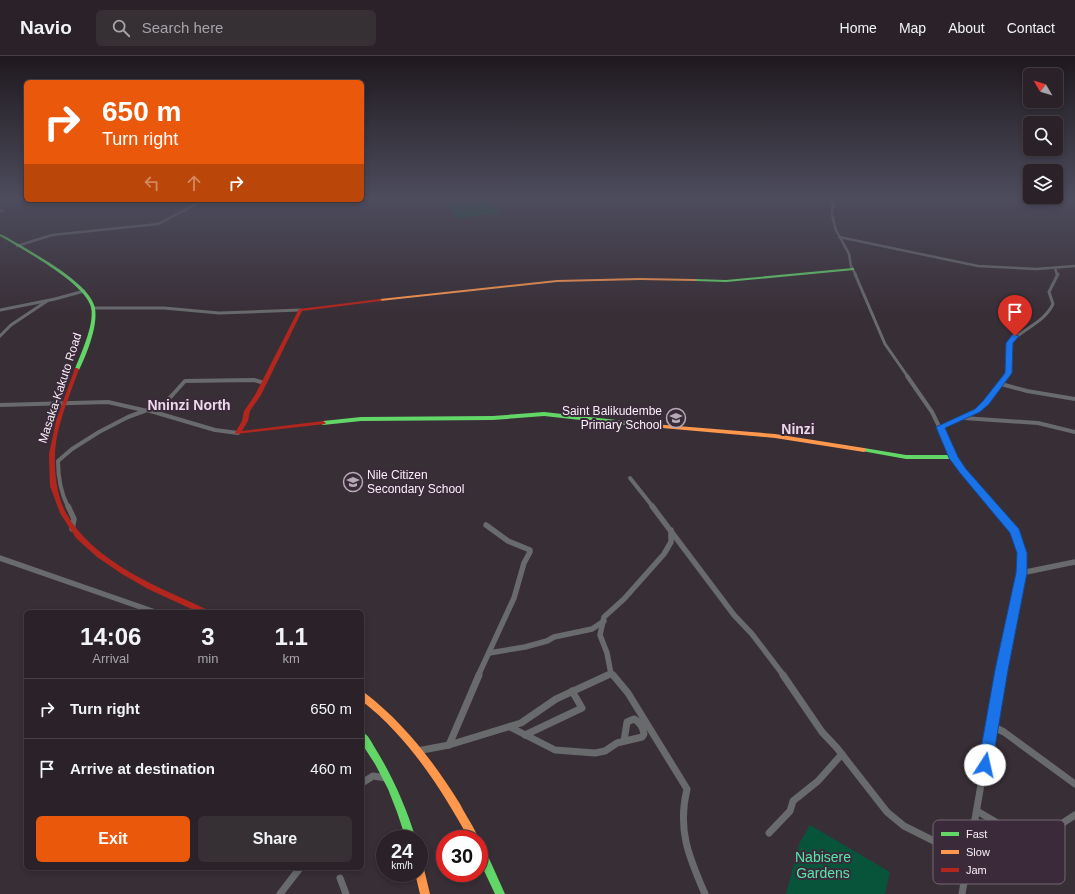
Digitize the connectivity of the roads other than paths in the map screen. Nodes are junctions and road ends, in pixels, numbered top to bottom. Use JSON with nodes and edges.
{"nodes":[{"id":1,"x":2,"y":236,"type":"edge"},
{"id":2,"x":48,"y":236,"type":"edge"},
{"id":3,"x":839,"y":237,"type":"joint"},
{"id":4,"x":17,"y":246,"type":"junction"},
{"id":5,"x":1075,"y":266,"type":"edge"},
{"id":6,"x":1054,"y":268,"type":"junction"},
{"id":7,"x":853,"y":269,"type":"junction"},
{"id":8,"x":84,"y":291,"type":"junction"},
{"id":9,"x":47,"y":301,"type":"junction"},
{"id":10,"x":93,"y":308,"type":"junction"},
{"id":11,"x":0,"y":310,"type":"edge"},
{"id":12,"x":300,"y":310,"type":"junction"},
{"id":13,"x":0,"y":336,"type":"edge"},
{"id":14,"x":264,"y":383,"type":"junction"},
{"id":15,"x":1001,"y":384,"type":"junction"},
{"id":16,"x":1075,"y":399,"type":"edge"},
{"id":17,"x":65,"y":403,"type":"junction"},
{"id":18,"x":0,"y":405,"type":"edge"},
{"id":19,"x":143,"y":410,"type":"junction"},
{"id":20,"x":157,"y":412,"type":"junction"},
{"id":21,"x":962,"y":418,"type":"junction"},
{"id":22,"x":941,"y":427,"type":"junction"},
{"id":23,"x":1075,"y":432,"type":"edge"},
{"id":24,"x":238,"y":433,"type":"junction"},
{"id":25,"x":954,"y":458,"type":"junction"},
{"id":26,"x":630,"y":478,"type":"dead end"},
{"id":27,"x":486,"y":525,"type":"dead end"},
{"id":28,"x":72,"y":529,"type":"junction"},
{"id":29,"x":671,"y":530,"type":"junction"},
{"id":30,"x":0,"y":558,"type":"edge"},
{"id":31,"x":1075,"y":562,"type":"edge"},
{"id":32,"x":1021,"y":573,"type":"junction"},
{"id":33,"x":150,"y":610,"type":"edge"},
{"id":34,"x":201,"y":610,"type":"edge"},
{"id":35,"x":604,"y":621,"type":"junction"},
{"id":36,"x":489,"y":653,"type":"junction"},
{"id":37,"x":611,"y":674,"type":"junction"},
{"id":38,"x":572,"y":691,"type":"junction"},
{"id":39,"x":364,"y":698,"type":"edge"},
{"id":40,"x":992,"y":726,"type":"junction"},
{"id":41,"x":510,"y":727,"type":"junction"},
{"id":42,"x":525,"y":735,"type":"junction"},
{"id":43,"x":364,"y":739,"type":"edge"},
{"id":44,"x":624,"y":741,"type":"dead end"},
{"id":45,"x":449,"y":745,"type":"junction"},
{"id":46,"x":416,"y":751,"type":"junction"},
{"id":47,"x":842,"y":754,"type":"junction"},
{"id":48,"x":388,"y":779,"type":"junction"},
{"id":49,"x":364,"y":782,"type":"edge"},
{"id":50,"x":1075,"y":784,"type":"edge"},
{"id":51,"x":977,"y":810,"type":"junction"},
{"id":52,"x":1075,"y":815,"type":"edge"},
{"id":53,"x":975,"y":820,"type":"edge"},
{"id":54,"x":994,"y":820,"type":"edge"},
{"id":55,"x":1065,"y":822,"type":"edge"},
{"id":56,"x":409,"y":830,"type":"edge"},
{"id":57,"x":469,"y":830,"type":"edge"},
{"id":58,"x":768,"y":833,"type":"dead end"},
{"id":59,"x":933,"y":842,"type":"edge"},
{"id":60,"x":488,"y":868,"type":"edge"},
{"id":61,"x":298,"y":870,"type":"edge"},
{"id":62,"x":340,"y":878,"type":"dead end"},
{"id":63,"x":422,"y":882,"type":"edge"},
{"id":64,"x":964,"y":884,"type":"edge"},
{"id":65,"x":280,"y":894,"type":"edge"},
{"id":66,"x":346,"y":894,"type":"edge"},
{"id":67,"x":425,"y":894,"type":"edge"},
{"id":68,"x":500,"y":894,"type":"edge"},
{"id":69,"x":705,"y":894,"type":"edge"},
{"id":70,"x":962,"y":894,"type":"edge"}],
"edges":[{"from":1,"to":4,"type":"main road"},
{"from":2,"to":4,"type":"street"},
{"from":3,"to":6,"type":"street"},
{"from":3,"to":7,"type":"street"},
{"from":4,"to":8,"type":"main road"},
{"from":5,"to":6,"type":"street"},
{"from":6,"to":15,"type":"street"},
{"from":7,"to":12,"type":"main road"},
{"from":7,"to":22,"type":"street"},
{"from":8,"to":9,"type":"street"},
{"from":8,"to":10,"type":"main road"},
{"from":9,"to":11,"type":"street"},
{"from":9,"to":13,"type":"street"},
{"from":10,"to":12,"type":"street"},
{"from":10,"to":17,"type":"main road","name":"Masaka-Kakuto Road"},
{"from":12,"to":14,"type":"main road"},
{"from":14,"to":20,"type":"street"},
{"from":14,"to":24,"type":"main road"},
{"from":15,"to":16,"type":"street"},
{"from":15,"to":21,"type":"street"},
{"from":17,"to":18,"type":"street"},
{"from":17,"to":19,"type":"street"},
{"from":17,"to":28,"type":"main road","name":"Masaka-Kakuto Road"},
{"from":19,"to":20,"type":"street"},
{"from":19,"to":28,"type":"street"},
{"from":20,"to":24,"type":"street"},
{"from":21,"to":22,"type":"street"},
{"from":21,"to":23,"type":"street"},
{"from":22,"to":25,"type":"street"},
{"from":24,"to":25,"type":"main road"},
{"from":25,"to":32,"type":"street"},
{"from":26,"to":29,"type":"street"},
{"from":27,"to":36,"type":"street"},
{"from":28,"to":34,"type":"main road","name":"Masaka-Kakuto Road"},
{"from":29,"to":35,"type":"street"},
{"from":29,"to":47,"type":"street"},
{"from":30,"to":33,"type":"street"},
{"from":31,"to":32,"type":"street"},
{"from":32,"to":40,"type":"street"},
{"from":35,"to":36,"type":"street"},
{"from":35,"to":37,"type":"street"},
{"from":36,"to":45,"type":"street"},
{"from":37,"to":38,"type":"street"},
{"from":37,"to":69,"type":"street"},
{"from":38,"to":41,"type":"street"},
{"from":38,"to":42,"type":"street"},
{"from":39,"to":46,"type":"main road"},
{"from":40,"to":50,"type":"street"},
{"from":40,"to":51,"type":"street"},
{"from":41,"to":42,"type":"street"},
{"from":41,"to":45,"type":"street"},
{"from":42,"to":44,"type":"street"},
{"from":43,"to":48,"type":"main road"},
{"from":45,"to":46,"type":"street"},
{"from":46,"to":57,"type":"main road"},
{"from":47,"to":58,"type":"street"},
{"from":47,"to":59,"type":"street"},
{"from":48,"to":49,"type":"street"},
{"from":48,"to":56,"type":"main road"},
{"from":51,"to":53,"type":"street"},
{"from":51,"to":54,"type":"street"},
{"from":52,"to":55,"type":"street"},
{"from":60,"to":68,"type":"main road"},
{"from":61,"to":65,"type":"street"},
{"from":62,"to":66,"type":"street"},
{"from":63,"to":67,"type":"main road"},
{"from":64,"to":70,"type":"street"}]}
